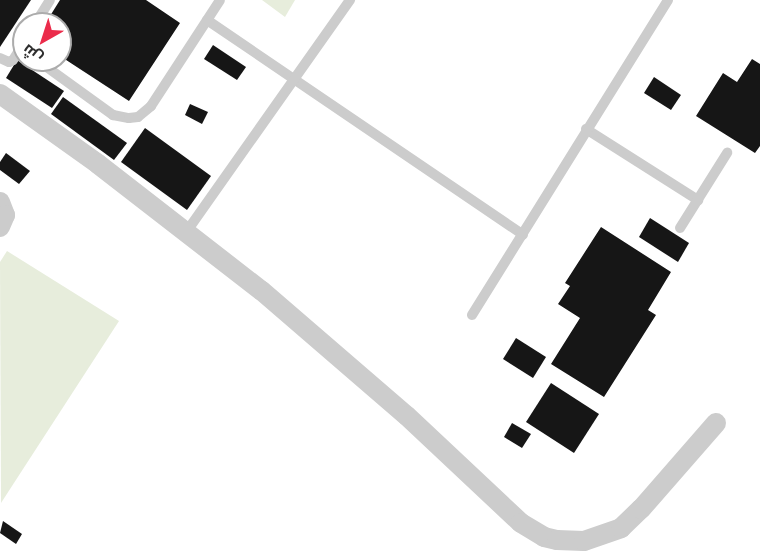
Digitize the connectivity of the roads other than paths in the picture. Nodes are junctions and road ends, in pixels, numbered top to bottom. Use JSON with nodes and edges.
{"nodes":[{"id":1,"x":220,"y":0,"type":"edge"},
{"id":2,"x":350,"y":0,"type":"edge"},
{"id":3,"x":668,"y":0,"type":"edge"},
{"id":4,"x":207,"y":20,"type":"junction"},
{"id":5,"x":54,"y":72,"type":"edge"},
{"id":6,"x":295,"y":80,"type":"junction"},
{"id":7,"x":0,"y":94,"type":"edge"},
{"id":8,"x":586,"y":129,"type":"junction"},
{"id":9,"x":727,"y":153,"type":"dead end"},
{"id":10,"x":698,"y":200,"type":"junction"},
{"id":11,"x":0,"y":202,"type":"edge"},
{"id":12,"x":0,"y":227,"type":"edge"},
{"id":13,"x":680,"y":228,"type":"dead end"},
{"id":14,"x":187,"y":231,"type":"junction"},
{"id":15,"x":523,"y":235,"type":"junction"},
{"id":16,"x":472,"y":315,"type":"dead end"},
{"id":17,"x":716,"y":423,"type":"dead end"}],
"edges":[{"from":1,"to":4,"type":"lane"},
{"from":2,"to":6,"type":"lane"},
{"from":3,"to":8,"type":"lane"},
{"from":4,"to":5,"type":"lane"},
{"from":4,"to":6,"type":"lane"},
{"from":6,"to":14,"type":"lane"},
{"from":6,"to":15,"type":"lane"},
{"from":7,"to":14,"type":"street"},
{"from":8,"to":10,"type":"lane"},
{"from":8,"to":15,"type":"lane"},
{"from":9,"to":10,"type":"lane"},
{"from":10,"to":13,"type":"lane"},
{"from":11,"to":12,"type":"street"},
{"from":14,"to":17,"type":"street"},
{"from":15,"to":16,"type":"lane"}]}
